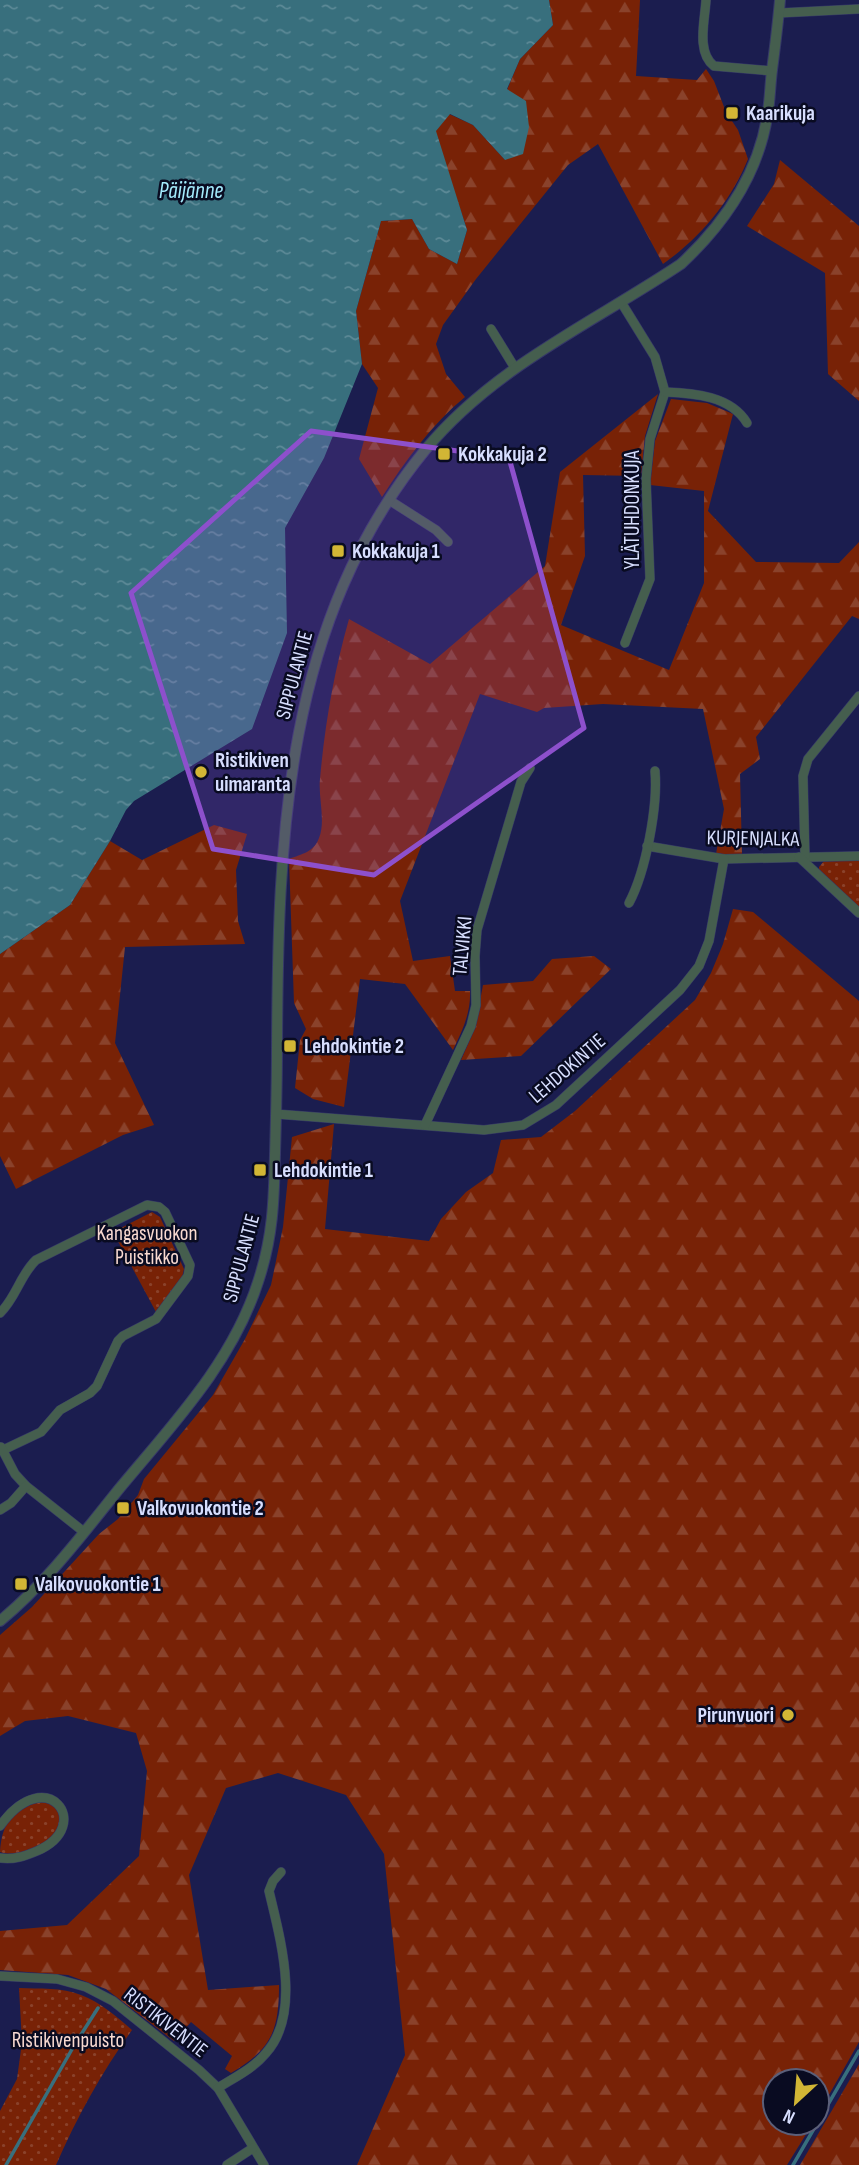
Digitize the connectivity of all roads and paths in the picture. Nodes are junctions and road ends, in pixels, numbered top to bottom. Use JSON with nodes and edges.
{"nodes":[{"id":1,"x":706,"y":0,"type":"edge"},
{"id":2,"x":780,"y":0,"type":"edge"},
{"id":3,"x":859,"y":9,"type":"edge"},
{"id":4,"x":779,"y":13,"type":"junction"},
{"id":5,"x":772,"y":71,"type":"junction"},
{"id":6,"x":621,"y":302,"type":"junction"},
{"id":7,"x":491,"y":330,"type":"dead end"},
{"id":8,"x":515,"y":368,"type":"junction"},
{"id":9,"x":665,"y":392,"type":"junction"},
{"id":10,"x":747,"y":423,"type":"dead end"},
{"id":11,"x":389,"y":500,"type":"junction"},
{"id":12,"x":448,"y":542,"type":"dead end"},
{"id":13,"x":625,"y":643,"type":"dead end"},
{"id":14,"x":859,"y":696,"type":"edge"},
{"id":15,"x":530,"y":768,"type":"dead end"},
{"id":16,"x":655,"y":771,"type":"dead end"},
{"id":17,"x":647,"y":846,"type":"junction"},
{"id":18,"x":859,"y":856,"type":"edge"},
{"id":19,"x":802,"y":857,"type":"junction"},
{"id":20,"x":724,"y":859,"type":"junction"},
{"id":21,"x":629,"y":903,"type":"dead end"},
{"id":22,"x":859,"y":913,"type":"edge"},
{"id":23,"x":276,"y":1114,"type":"junction"},
{"id":24,"x":425,"y":1125,"type":"junction"},
{"id":25,"x":0,"y":1313,"type":"edge"},
{"id":26,"x":1,"y":1447,"type":"edge"},
{"id":27,"x":26,"y":1486,"type":"junction"},
{"id":28,"x":0,"y":1510,"type":"edge"},
{"id":29,"x":84,"y":1532,"type":"junction"},
{"id":30,"x":0,"y":1621,"type":"edge"},
{"id":31,"x":0,"y":1826,"type":"edge"},
{"id":32,"x":0,"y":1858,"type":"edge"},
{"id":33,"x":281,"y":1872,"type":"dead end"},
{"id":34,"x":0,"y":1976,"type":"edge"},
{"id":35,"x":218,"y":2088,"type":"junction"},
{"id":36,"x":253,"y":2148,"type":"junction"},
{"id":37,"x":227,"y":2165,"type":"edge"},
{"id":38,"x":264,"y":2165,"type":"edge"}],
"edges":[{"from":1,"to":5,"type":"street"},
{"from":2,"to":4,"type":"street","name":"SIPPULANTIE"},
{"from":3,"to":4,"type":"street"},
{"from":4,"to":5,"type":"street","name":"SIPPULANTIE"},
{"from":5,"to":6,"type":"street","name":"SIPPULANTIE"},
{"from":6,"to":8,"type":"street","name":"SIPPULANTIE"},
{"from":6,"to":9,"type":"street"},
{"from":7,"to":8,"type":"street"},
{"from":8,"to":11,"type":"street","name":"SIPPULANTIE"},
{"from":9,"to":10,"type":"street"},
{"from":9,"to":13,"type":"street","name":"YLÄTUHDONKUJA"},
{"from":11,"to":12,"type":"street"},
{"from":11,"to":23,"type":"street","name":"SIPPULANTIE"},
{"from":14,"to":19,"type":"street"},
{"from":15,"to":24,"type":"street","name":"TALVIKKI"},
{"from":16,"to":17,"type":"street"},
{"from":17,"to":20,"type":"street","name":"KURJENJALKA"},
{"from":17,"to":21,"type":"street"},
{"from":18,"to":19,"type":"street","name":"KURJENJALKA"},
{"from":19,"to":20,"type":"street","name":"KURJENJALKA"},
{"from":19,"to":22,"type":"street"},
{"from":20,"to":24,"type":"street","name":"LEHDOKINTIE"},
{"from":23,"to":24,"type":"street","name":"LEHDOKINTIE"},
{"from":23,"to":29,"type":"street","name":"SIPPULANTIE"},
{"from":25,"to":26,"type":"street"},
{"from":26,"to":27,"type":"street"},
{"from":27,"to":28,"type":"street"},
{"from":27,"to":29,"type":"street"},
{"from":29,"to":30,"type":"street","name":"SIPPULANTIE"},
{"from":31,"to":32,"type":"street"},
{"from":33,"to":35,"type":"street"},
{"from":34,"to":35,"type":"street","name":"RISTIKIVENTIE"},
{"from":35,"to":36,"type":"street","name":"RISTIKIVENTIE"},
{"from":36,"to":37,"type":"street"},
{"from":36,"to":38,"type":"street","name":"RISTIKIVENTIE"}]}
